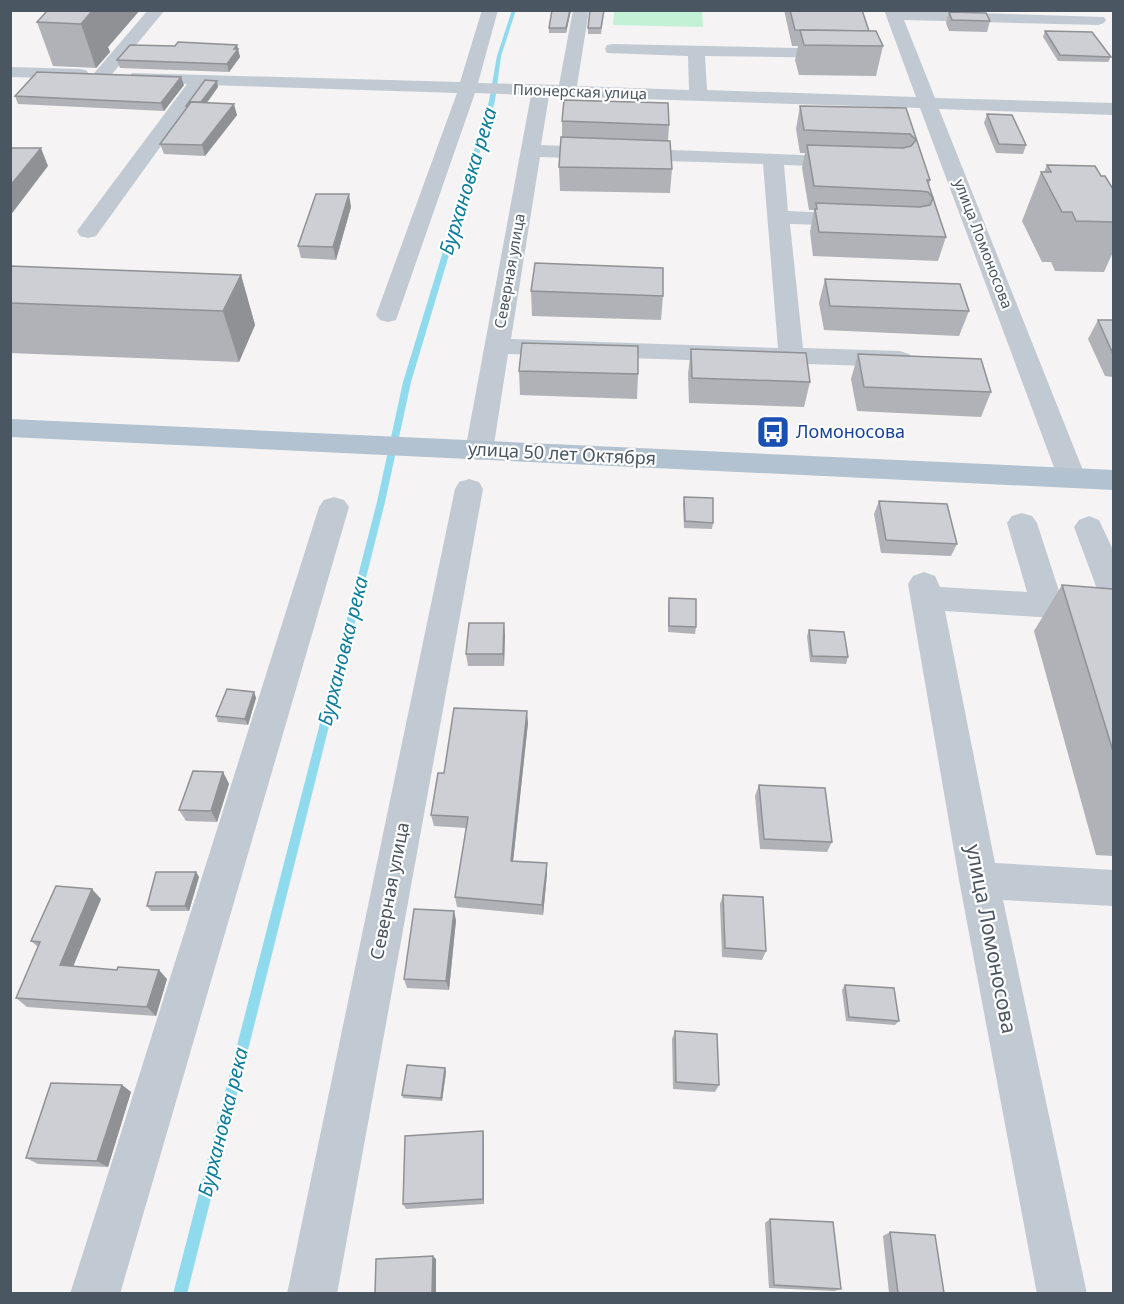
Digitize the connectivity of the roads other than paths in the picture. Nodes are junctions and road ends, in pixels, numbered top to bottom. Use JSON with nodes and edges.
{"nodes":[{"id":1,"x":157,"y":10,"type":"edge"},
{"id":2,"x":490,"y":10,"type":"edge"},
{"id":3,"x":581,"y":10,"type":"edge"},
{"id":4,"x":893,"y":13,"type":"edge"},
{"id":5,"x":1099,"y":22,"type":"edge"},
{"id":6,"x":613,"y":49,"type":"dead end"},
{"id":7,"x":696,"y":51,"type":"junction"},
{"id":8,"x":863,"y":55,"type":"edge"},
{"id":9,"x":10,"y":72,"type":"edge"},
{"id":10,"x":102,"y":75,"type":"junction"},
{"id":11,"x":200,"y":79,"type":"junction"},
{"id":12,"x":467,"y":88,"type":"junction"},
{"id":13,"x":541,"y":91,"type":"junction"},
{"id":14,"x":567,"y":92,"type":"junction"},
{"id":15,"x":698,"y":96,"type":"junction"},
{"id":16,"x":929,"y":103,"type":"junction"},
{"id":17,"x":1113,"y":109,"type":"edge"},
{"id":18,"x":531,"y":151,"type":"junction"},
{"id":19,"x":773,"y":159,"type":"junction"},
{"id":20,"x":863,"y":162,"type":"edge"},
{"id":21,"x":778,"y":218,"type":"junction"},
{"id":22,"x":879,"y":221,"type":"edge"},
{"id":23,"x":88,"y":231,"type":"dead end"},
{"id":24,"x":388,"y":315,"type":"dead end"},
{"id":25,"x":497,"y":346,"type":"junction"},
{"id":26,"x":791,"y":356,"type":"junction"},
{"id":27,"x":928,"y":360,"type":"edge"},
{"id":28,"x":10,"y":428,"type":"edge"},
{"id":29,"x":478,"y":450,"type":"junction"},
{"id":30,"x":1072,"y":478,"type":"junction"},
{"id":31,"x":1113,"y":480,"type":"edge"},
{"id":32,"x":469,"y":489,"type":"dead end"},
{"id":33,"x":333,"y":507,"type":"dead end"},
{"id":34,"x":1022,"y":523,"type":"dead end"},
{"id":35,"x":1089,"y":527,"type":"dead end"},
{"id":36,"x":1113,"y":594,"type":"edge"},
{"id":37,"x":1047,"y":606,"type":"junction"},
{"id":38,"x":1113,"y":610,"type":"edge"},
{"id":39,"x":979,"y":880,"type":"junction"},
{"id":40,"x":1113,"y":888,"type":"edge"},
{"id":41,"x":95,"y":1293,"type":"edge"},
{"id":42,"x":312,"y":1293,"type":"edge"},
{"id":43,"x":1062,"y":1293,"type":"edge"}],
"edges":[{"from":1,"to":10,"type":"street"},
{"from":2,"to":12,"type":"street"},
{"from":3,"to":14,"type":"street"},
{"from":4,"to":5,"type":"street"},
{"from":4,"to":16,"type":"street","name":"улица Ломоносова"},
{"from":6,"to":7,"type":"street"},
{"from":7,"to":8,"type":"street"},
{"from":7,"to":15,"type":"street"},
{"from":9,"to":10,"type":"street","name":"Пионерская улица"},
{"from":10,"to":11,"type":"street","name":"Пионерская улица"},
{"from":11,"to":12,"type":"street","name":"Пионерская улица"},
{"from":11,"to":23,"type":"street"},
{"from":12,"to":13,"type":"street","name":"Пионерская улица"},
{"from":12,"to":24,"type":"street"},
{"from":13,"to":14,"type":"street","name":"Пионерская улица"},
{"from":13,"to":18,"type":"street","name":"Северная улица"},
{"from":14,"to":15,"type":"street","name":"Пионерская улица"},
{"from":15,"to":16,"type":"street","name":"Пионерская улица"},
{"from":16,"to":17,"type":"street","name":"Пионерская улица"},
{"from":16,"to":30,"type":"street","name":"улица Ломоносова"},
{"from":18,"to":19,"type":"street"},
{"from":18,"to":25,"type":"street","name":"Северная улица"},
{"from":19,"to":20,"type":"street"},
{"from":19,"to":21,"type":"street"},
{"from":21,"to":22,"type":"street"},
{"from":21,"to":26,"type":"street"},
{"from":25,"to":26,"type":"street"},
{"from":25,"to":29,"type":"street","name":"Северная улица"},
{"from":26,"to":27,"type":"street"},
{"from":28,"to":29,"type":"main road","name":"улица 50 лет Октября"},
{"from":29,"to":30,"type":"main road","name":"улица 50 лет Октября"},
{"from":30,"to":31,"type":"main road","name":"улица 50 лет Октября"},
{"from":32,"to":42,"type":"street","name":"Северная улица"},
{"from":33,"to":41,"type":"street"},
{"from":34,"to":37,"type":"street"},
{"from":35,"to":36,"type":"street"},
{"from":37,"to":38,"type":"street"},
{"from":37,"to":39,"type":"street","name":"улица Ломоносова"},
{"from":39,"to":40,"type":"street"},
{"from":39,"to":43,"type":"street","name":"улица Ломоносова"}]}
